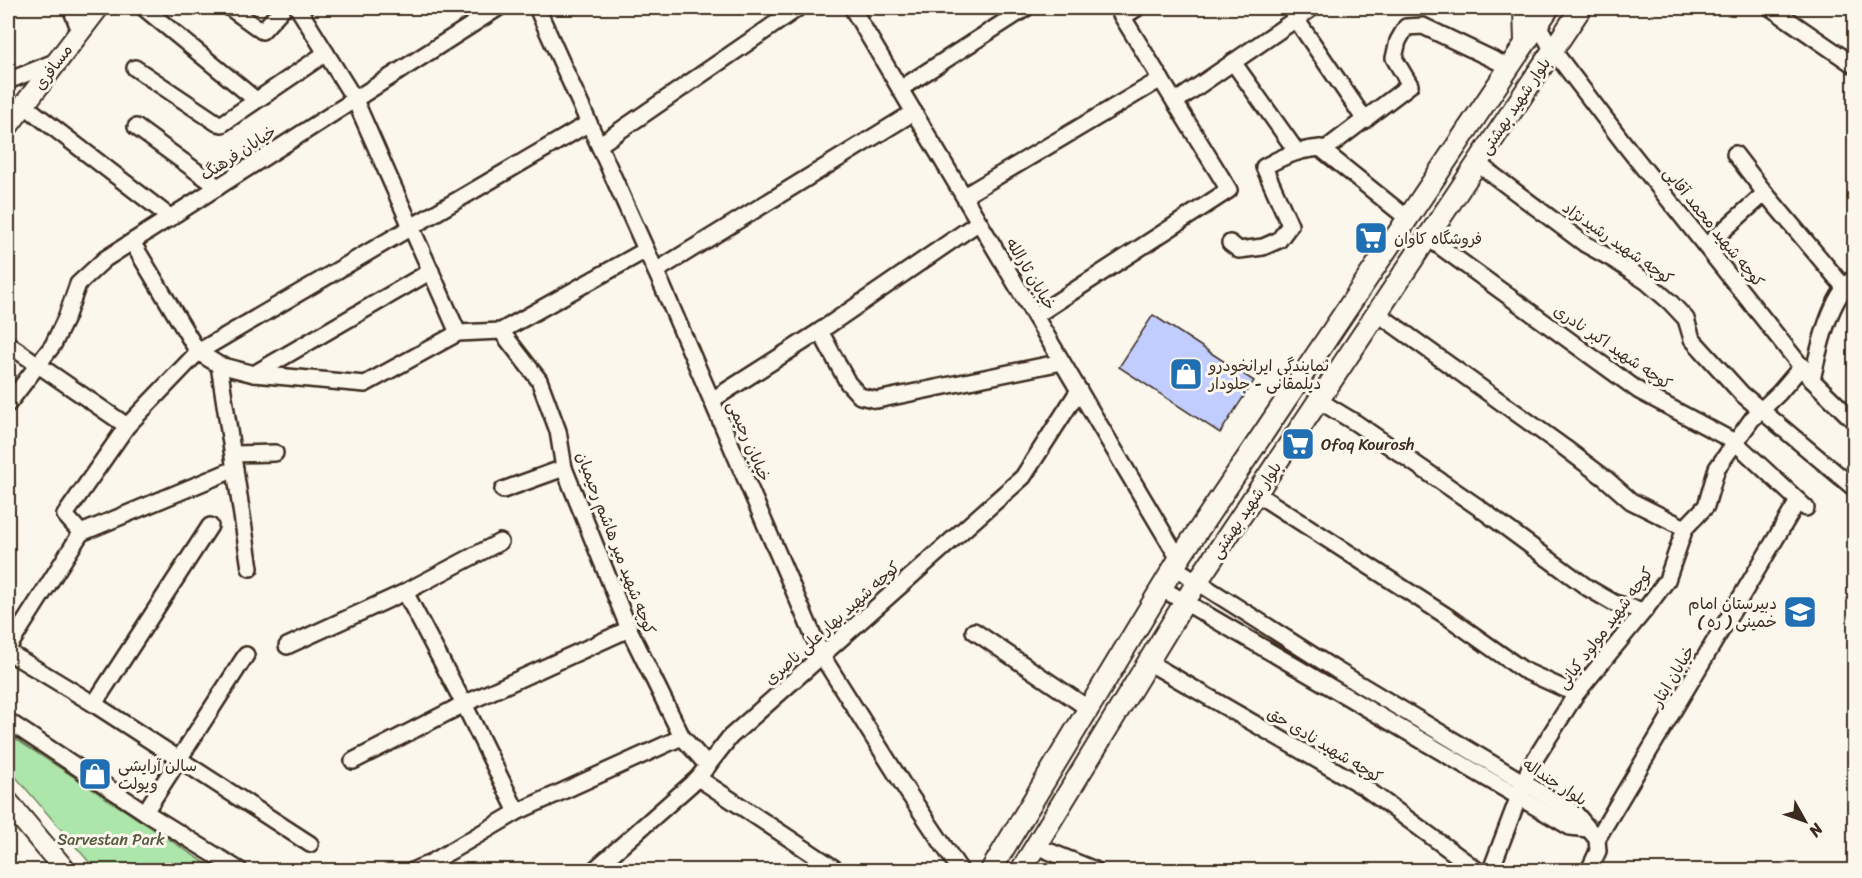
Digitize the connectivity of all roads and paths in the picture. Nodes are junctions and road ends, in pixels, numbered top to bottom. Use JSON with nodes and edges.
{"nodes":[{"id":1,"x":70,"y":8,"type":"edge"},
{"id":2,"x":98,"y":8,"type":"edge"},
{"id":3,"x":144,"y":8,"type":"edge"},
{"id":4,"x":230,"y":8,"type":"edge"},
{"id":5,"x":283,"y":8,"type":"edge"},
{"id":6,"x":298,"y":8,"type":"edge"},
{"id":7,"x":498,"y":8,"type":"edge"},
{"id":8,"x":537,"y":8,"type":"edge"},
{"id":9,"x":798,"y":8,"type":"edge"},
{"id":10,"x":852,"y":8,"type":"edge"},
{"id":11,"x":1026,"y":8,"type":"edge"},
{"id":12,"x":1137,"y":8,"type":"edge"},
{"id":13,"x":1312,"y":8,"type":"edge"},
{"id":14,"x":1524,"y":8,"type":"edge"},
{"id":15,"x":1581,"y":8,"type":"edge"},
{"id":16,"x":1771,"y":8,"type":"edge"},
{"id":17,"x":1120,"y":12,"type":"edge"},
{"id":18,"x":1538,"y":13,"type":"edge"},
{"id":19,"x":1296,"y":19,"type":"junction"},
{"id":20,"x":80,"y":31,"type":"junction"},
{"id":21,"x":1525,"y":43,"type":"junction"},
{"id":22,"x":1552,"y":50,"type":"junction"},
{"id":23,"x":326,"y":53,"type":"junction"},
{"id":24,"x":57,"y":61,"type":"junction"},
{"id":25,"x":1233,"y":62,"type":"junction"},
{"id":26,"x":1854,"y":65,"type":"edge"},
{"id":27,"x":1509,"y":67,"type":"junction"},
{"id":28,"x":135,"y":68,"type":"dead end"},
{"id":29,"x":1161,"y":80,"type":"junction"},
{"id":30,"x":8,"y":81,"type":"edge"},
{"id":31,"x":900,"y":89,"type":"junction"},
{"id":32,"x":256,"y":99,"type":"junction"},
{"id":33,"x":355,"y":100,"type":"junction"},
{"id":34,"x":1175,"y":102,"type":"junction"},
{"id":35,"x":24,"y":105,"type":"junction"},
{"id":36,"x":914,"y":112,"type":"junction"},
{"id":37,"x":1365,"y":120,"type":"junction"},
{"id":38,"x":589,"y":123,"type":"junction"},
{"id":39,"x":8,"y":126,"type":"edge"},
{"id":40,"x":136,"y":127,"type":"dead end"},
{"id":41,"x":599,"y":145,"type":"junction"},
{"id":42,"x":1320,"y":148,"type":"junction"},
{"id":43,"x":1297,"y":152,"type":"junction"},
{"id":44,"x":1735,"y":154,"type":"dead end"},
{"id":45,"x":1477,"y":163,"type":"junction"},
{"id":46,"x":219,"y":187,"type":"junction"},
{"id":47,"x":1765,"y":194,"type":"junction"},
{"id":48,"x":964,"y":196,"type":"junction"},
{"id":49,"x":171,"y":218,"type":"junction"},
{"id":50,"x":1407,"y":219,"type":"junction"},
{"id":51,"x":979,"y":222,"type":"junction"},
{"id":52,"x":411,"y":226,"type":"junction"},
{"id":53,"x":1427,"y":237,"type":"junction"},
{"id":54,"x":132,"y":243,"type":"junction"},
{"id":55,"x":1230,"y":243,"type":"dead end"},
{"id":56,"x":1706,"y":246,"type":"junction"},
{"id":57,"x":646,"y":250,"type":"junction"},
{"id":58,"x":431,"y":271,"type":"junction"},
{"id":59,"x":656,"y":271,"type":"junction"},
{"id":60,"x":1849,"y":283,"type":"edge"},
{"id":61,"x":1377,"y":313,"type":"junction"},
{"id":62,"x":1035,"y":316,"type":"junction"},
{"id":63,"x":501,"y":331,"type":"junction"},
{"id":64,"x":820,"y":331,"type":"junction"},
{"id":65,"x":458,"y":333,"type":"junction"},
{"id":66,"x":8,"y":344,"type":"edge"},
{"id":67,"x":198,"y":352,"type":"junction"},
{"id":68,"x":1062,"y":362,"type":"junction"},
{"id":69,"x":38,"y":365,"type":"junction"},
{"id":70,"x":219,"y":365,"type":"junction"},
{"id":71,"x":1802,"y":366,"type":"junction"},
{"id":72,"x":254,"y":374,"type":"junction"},
{"id":73,"x":1812,"y":380,"type":"junction"},
{"id":74,"x":1079,"y":390,"type":"junction"},
{"id":75,"x":712,"y":400,"type":"junction"},
{"id":76,"x":1318,"y":400,"type":"junction"},
{"id":77,"x":8,"y":404,"type":"edge"},
{"id":78,"x":1761,"y":410,"type":"junction"},
{"id":79,"x":1854,"y":421,"type":"edge"},
{"id":80,"x":127,"y":426,"type":"junction"},
{"id":81,"x":1735,"y":442,"type":"junction"},
{"id":82,"x":275,"y":453,"type":"dead end"},
{"id":83,"x":234,"y":461,"type":"junction"},
{"id":84,"x":564,"y":468,"type":"junction"},
{"id":85,"x":1854,"y":488,"type":"edge"},
{"id":86,"x":503,"y":490,"type":"dead end"},
{"id":87,"x":1257,"y":494,"type":"junction"},
{"id":88,"x":1802,"y":504,"type":"joint"},
{"id":89,"x":210,"y":526,"type":"dead end"},
{"id":90,"x":1685,"y":528,"type":"junction"},
{"id":91,"x":81,"y":533,"type":"junction"},
{"id":92,"x":500,"y":542,"type":"dead end"},
{"id":93,"x":1176,"y":563,"type":"junction"},
{"id":94,"x":250,"y":567,"type":"dead end"},
{"id":95,"x":1197,"y":582,"type":"junction"},
{"id":96,"x":1161,"y":588,"type":"junction"},
{"id":97,"x":405,"y":592,"type":"junction"},
{"id":98,"x":1185,"y":602,"type":"junction"},
{"id":99,"x":1644,"y":611,"type":"junction"},
{"id":100,"x":629,"y":629,"type":"junction"},
{"id":101,"x":974,"y":631,"type":"dead end"},
{"id":102,"x":287,"y":646,"type":"dead end"},
{"id":103,"x":8,"y":650,"type":"edge"},
{"id":104,"x":246,"y":655,"type":"dead end"},
{"id":105,"x":822,"y":656,"type":"junction"},
{"id":106,"x":1148,"y":662,"type":"junction"},
{"id":107,"x":1576,"y":694,"type":"junction"},
{"id":108,"x":1389,"y":701,"type":"junction"},
{"id":109,"x":94,"y":704,"type":"junction"},
{"id":110,"x":464,"y":704,"type":"junction"},
{"id":111,"x":1089,"y":709,"type":"junction"},
{"id":112,"x":1377,"y":715,"type":"junction"},
{"id":113,"x":8,"y":721,"type":"edge"},
{"id":114,"x":682,"y":737,"type":"junction"},
{"id":115,"x":178,"y":760,"type":"junction"},
{"id":116,"x":353,"y":761,"type":"dead end"},
{"id":117,"x":703,"y":772,"type":"junction"},
{"id":118,"x":1521,"y":789,"type":"junction"},
{"id":119,"x":8,"y":802,"type":"edge"},
{"id":120,"x":145,"y":812,"type":"junction"},
{"id":121,"x":517,"y":812,"type":"junction"},
{"id":122,"x":8,"y":818,"type":"edge"},
{"id":123,"x":1592,"y":834,"type":"junction"},
{"id":124,"x":310,"y":844,"type":"dead end"},
{"id":125,"x":1036,"y":846,"type":"junction"},
{"id":126,"x":51,"y":870,"type":"edge"},
{"id":127,"x":65,"y":870,"type":"edge"},
{"id":128,"x":239,"y":870,"type":"edge"},
{"id":129,"x":414,"y":870,"type":"edge"},
{"id":130,"x":594,"y":870,"type":"edge"},
{"id":131,"x":837,"y":870,"type":"edge"},
{"id":132,"x":960,"y":870,"type":"edge"},
{"id":133,"x":991,"y":870,"type":"edge"},
{"id":134,"x":1021,"y":870,"type":"edge"},
{"id":135,"x":1095,"y":870,"type":"edge"},
{"id":136,"x":1477,"y":870,"type":"edge"},
{"id":137,"x":1491,"y":870,"type":"edge"},
{"id":138,"x":1589,"y":870,"type":"edge"}],
"edges":[{"from":1,"to":20,"type":"street"},
{"from":2,"to":20,"type":"main road","name":"مسافری"},
{"from":3,"to":32,"type":"street"},
{"from":4,"to":5,"type":"street"},
{"from":6,"to":23,"type":"street"},
{"from":7,"to":33,"type":"street","name":"خیابان فرهنگ"},
{"from":8,"to":38,"type":"street","name":"خیابان رحیمی"},
{"from":9,"to":41,"type":"street"},
{"from":10,"to":31,"type":"street","name":"خیابان ثارالله"},
{"from":11,"to":31,"type":"street"},
{"from":12,"to":17,"type":"street"},
{"from":13,"to":19,"type":"street"},
{"from":14,"to":21,"type":"main road"},
{"from":15,"to":22,"type":"main road","name":"بلوار شهید بهشتی"},
{"from":16,"to":26,"type":"street"},
{"from":17,"to":29,"type":"street"},
{"from":18,"to":21,"type":"main road","name":"بلوار شهید بهشتی"},
{"from":18,"to":22,"type":"street","name":"کوچه شهید محمد آقایی"},
{"from":19,"to":25,"type":"street"},
{"from":19,"to":37,"type":"street"},
{"from":20,"to":24,"type":"main road","name":"مسافری"},
{"from":21,"to":27,"type":"main road","name":"بلوار شهید بهشتی"},
{"from":22,"to":45,"type":"main road","name":"بلوار شهید بهشتی"},
{"from":22,"to":56,"type":"street","name":"کوچه شهید محمد آقایی"},
{"from":23,"to":32,"type":"street"},
{"from":23,"to":33,"type":"street"},
{"from":24,"to":30,"type":"street"},
{"from":24,"to":35,"type":"main road","name":"مسافری"},
{"from":25,"to":34,"type":"street"},
{"from":25,"to":43,"type":"street"},
{"from":27,"to":37,"type":"street"},
{"from":27,"to":50,"type":"main road","name":"بلوار شهید بهشتی"},
{"from":28,"to":32,"type":"street"},
{"from":29,"to":34,"type":"street"},
{"from":29,"to":48,"type":"street"},
{"from":31,"to":36,"type":"street","name":"خیابان ثارالله"},
{"from":33,"to":46,"type":"street","name":"خیابان فرهنگ"},
{"from":33,"to":52,"type":"street"},
{"from":34,"to":62,"type":"street"},
{"from":35,"to":39,"type":"main road","name":"مسافری"},
{"from":35,"to":49,"type":"street"},
{"from":36,"to":48,"type":"street","name":"خیابان ثارالله"},
{"from":36,"to":59,"type":"street"},
{"from":37,"to":42,"type":"street"},
{"from":38,"to":41,"type":"street","name":"خیابان رحیمی"},
{"from":38,"to":52,"type":"street"},
{"from":40,"to":46,"type":"street"},
{"from":41,"to":57,"type":"street","name":"خیابان رحیمی"},
{"from":42,"to":43,"type":"street"},
{"from":42,"to":50,"type":"street"},
{"from":43,"to":55,"type":"street"},
{"from":44,"to":47,"type":"street"},
{"from":45,"to":53,"type":"main road","name":"بلوار شهید بهشتی"},
{"from":45,"to":78,"type":"street","name":"کوچه شهید رشیدنژاد"},
{"from":46,"to":49,"type":"street","name":"خیابان فرهنگ"},
{"from":47,"to":56,"type":"street"},
{"from":47,"to":60,"type":"street"},
{"from":48,"to":51,"type":"street","name":"خیابان ثارالله"},
{"from":49,"to":54,"type":"street","name":"خیابان فرهنگ"},
{"from":50,"to":93,"type":"main road","name":"بلوار شهید بهشتی"},
{"from":51,"to":62,"type":"street","name":"خیابان ثارالله"},
{"from":51,"to":64,"type":"street"},
{"from":52,"to":58,"type":"street"},
{"from":52,"to":67,"type":"street"},
{"from":53,"to":61,"type":"main road","name":"بلوار شهید بهشتی"},
{"from":53,"to":81,"type":"street","name":"کوچه شهید اکبر نادری"},
{"from":54,"to":67,"type":"street"},
{"from":54,"to":69,"type":"street","name":"خیابان فرهنگ"},
{"from":56,"to":71,"type":"street","name":"کوچه شهید محمد آقایی"},
{"from":57,"to":59,"type":"street","name":"خیابان رحیمی"},
{"from":57,"to":63,"type":"street"},
{"from":58,"to":65,"type":"street"},
{"from":58,"to":72,"type":"street"},
{"from":59,"to":75,"type":"street","name":"خیابان رحیمی"},
{"from":60,"to":73,"type":"street"},
{"from":61,"to":76,"type":"main road","name":"بلوار شهید بهشتی"},
{"from":61,"to":90,"type":"street"},
{"from":62,"to":68,"type":"street","name":"خیابان ثارالله"},
{"from":63,"to":65,"type":"street"},
{"from":63,"to":84,"type":"street","name":"کوچه شهید میر هاشم رحیمیان"},
{"from":64,"to":68,"type":"street"},
{"from":64,"to":75,"type":"street"},
{"from":65,"to":72,"type":"street"},
{"from":66,"to":69,"type":"street"},
{"from":67,"to":70,"type":"street"},
{"from":67,"to":80,"type":"street"},
{"from":68,"to":74,"type":"street","name":"خیابان ثارالله"},
{"from":69,"to":77,"type":"street","name":"خیابان فرهنگ"},
{"from":69,"to":80,"type":"street"},
{"from":70,"to":72,"type":"street"},
{"from":70,"to":83,"type":"street"},
{"from":71,"to":73,"type":"street","name":"کوچه شهید محمد آقایی"},
{"from":71,"to":78,"type":"street","name":"کوچه شهید مولود کیانی"},
{"from":73,"to":79,"type":"street","name":"کوچه شهید محمد آقایی"},
{"from":74,"to":93,"type":"street","name":"خیابان ثارالله"},
{"from":74,"to":105,"type":"street","name":"کوچه شهید بهار علی ناصری"},
{"from":75,"to":105,"type":"street","name":"خیابان رحیمی"},
{"from":76,"to":87,"type":"main road","name":"بلوار شهید بهشتی"},
{"from":76,"to":99,"type":"street"},
{"from":78,"to":81,"type":"street","name":"کوچه شهید مولود کیانی"},
{"from":78,"to":85,"type":"street","name":"کوچه شهید رشیدنژاد"},
{"from":80,"to":91,"type":"street"},
{"from":81,"to":88,"type":"street","name":"کوچه شهید اکبر نادری"},
{"from":81,"to":90,"type":"street","name":"کوچه شهید مولود کیانی"},
{"from":82,"to":83,"type":"street"},
{"from":83,"to":91,"type":"street"},
{"from":83,"to":94,"type":"street"},
{"from":84,"to":86,"type":"street"},
{"from":84,"to":100,"type":"street","name":"کوچه شهید میر هاشم رحیمیان"},
{"from":87,"to":95,"type":"main road","name":"بلوار شهید بهشتی"},
{"from":87,"to":107,"type":"street"},
{"from":88,"to":123,"type":"street","name":"خیابان ایثار"},
{"from":89,"to":109,"type":"street"},
{"from":90,"to":99,"type":"street","name":"کوچه شهید مولود کیانی"},
{"from":91,"to":103,"type":"street"},
{"from":92,"to":97,"type":"street"},
{"from":93,"to":95,"type":"street","name":"بلوار جنداله"},
{"from":93,"to":96,"type":"main road","name":"بلوار شهید بهشتی"},
{"from":95,"to":98,"type":"main road","name":"بلوار شهید بهشتی"},
{"from":95,"to":108,"type":"street","name":"بلوار جنداله"},
{"from":96,"to":98,"type":"street","name":"بلوار جنداله"},
{"from":96,"to":111,"type":"main road","name":"بلوار شهید بهشتی"},
{"from":97,"to":102,"type":"street"},
{"from":97,"to":110,"type":"street"},
{"from":98,"to":106,"type":"main road","name":"بلوار شهید بهشتی"},
{"from":98,"to":112,"type":"street","name":"بلوار جنداله"},
{"from":99,"to":107,"type":"street","name":"کوچه شهید مولود کیانی"},
{"from":100,"to":110,"type":"street"},
{"from":100,"to":114,"type":"street","name":"کوچه شهید میر هاشم رحیمیان"},
{"from":101,"to":111,"type":"street"},
{"from":103,"to":109,"type":"street"},
{"from":104,"to":115,"type":"street"},
{"from":105,"to":117,"type":"street","name":"کوچه شهید بهار علی ناصری"},
{"from":105,"to":132,"type":"street","name":"خیابان رحیمی"},
{"from":106,"to":125,"type":"main road","name":"بلوار شهید بهشتی"},
{"from":106,"to":136,"type":"street","name":"کوچه شهید نادی حق"},
{"from":107,"to":118,"type":"street","name":"کوچه شهید مولود کیانی"},
{"from":108,"to":112,"type":"street"},
{"from":108,"to":118,"type":"street","name":"بلوار جنداله"},
{"from":109,"to":115,"type":"street"},
{"from":110,"to":116,"type":"street"},
{"from":110,"to":121,"type":"street"},
{"from":111,"to":133,"type":"main road","name":"بلوار شهید بهشتی"},
{"from":112,"to":118,"type":"street","name":"بلوار جنداله"},
{"from":113,"to":120,"type":"street"},
{"from":114,"to":117,"type":"street","name":"کوچه شهید میر هاشم رحیمیان"},
{"from":114,"to":121,"type":"street"},
{"from":115,"to":120,"type":"street"},
{"from":115,"to":124,"type":"street"},
{"from":117,"to":130,"type":"street","name":"کوچه شهید بهار علی ناصری"},
{"from":117,"to":131,"type":"street","name":"کوچه شهید میر هاشم رحیمیان"},
{"from":118,"to":123,"type":"street","name":"بلوار جنداله"},
{"from":118,"to":137,"type":"street","name":"کوچه شهید مولود کیانی"},
{"from":119,"to":127,"type":"main road"},
{"from":120,"to":128,"type":"street"},
{"from":121,"to":129,"type":"street"},
{"from":122,"to":126,"type":"main road"},
{"from":123,"to":138,"type":"street","name":"خیابان ایثار"},
{"from":125,"to":134,"type":"main road","name":"بلوار شهید بهشتی"},
{"from":125,"to":135,"type":"street"}]}
